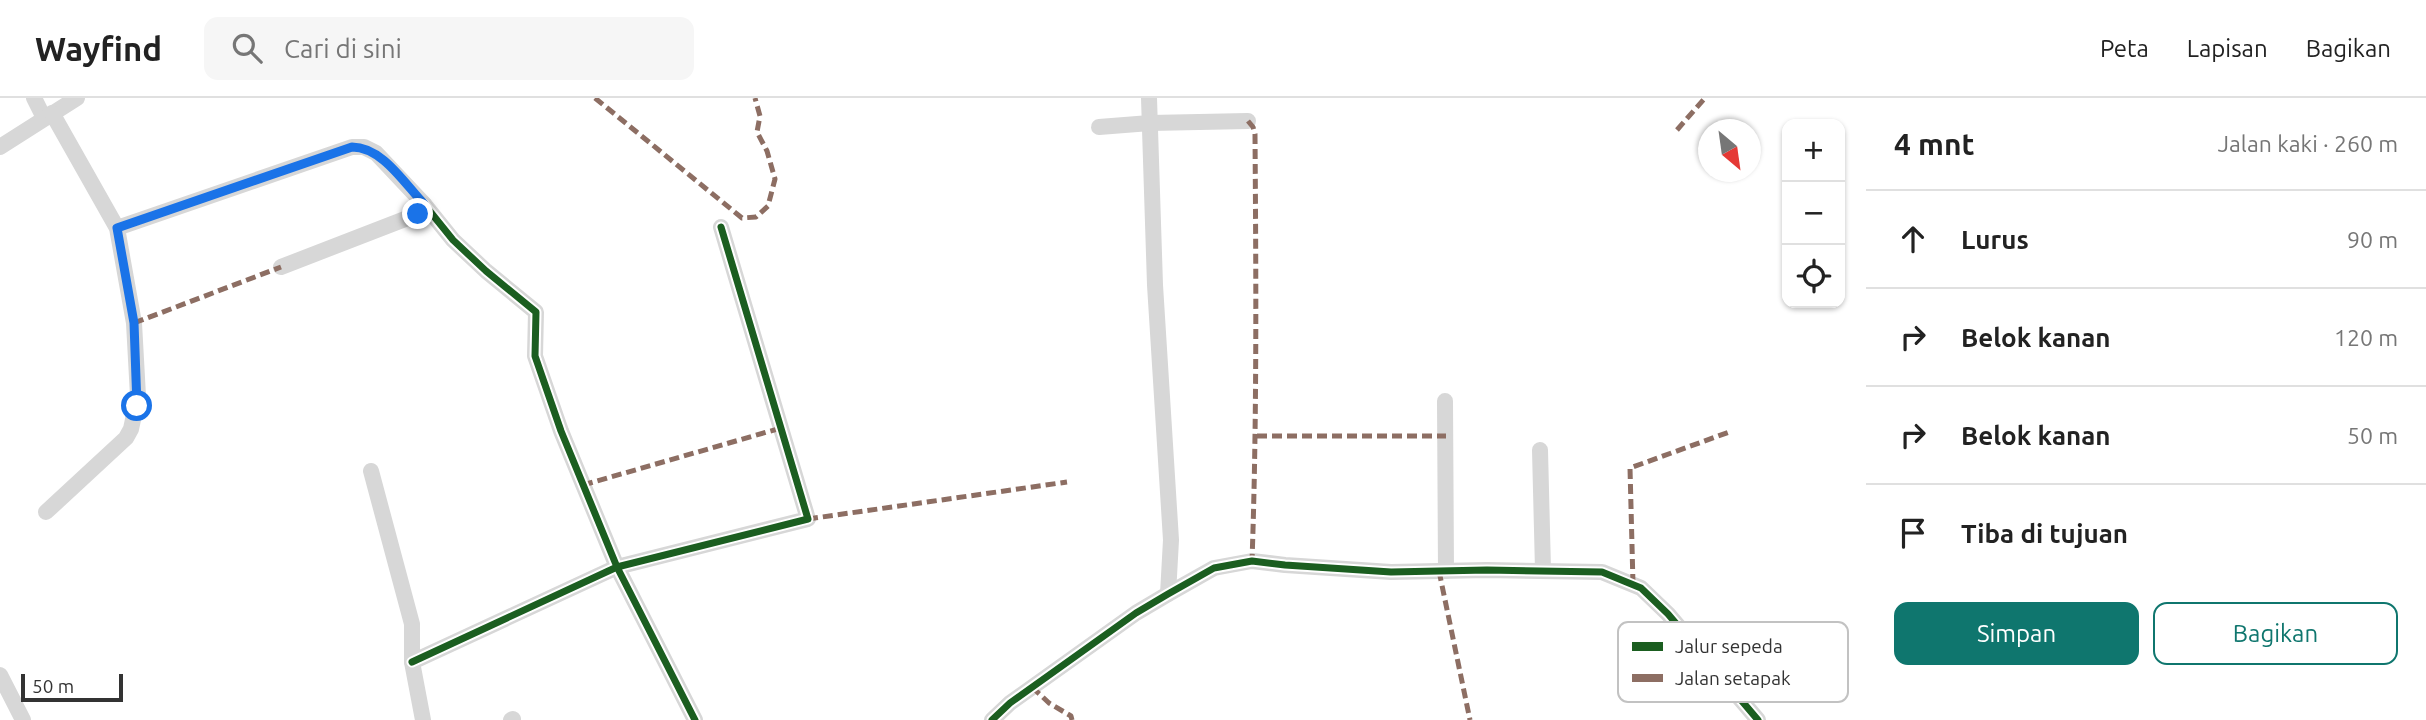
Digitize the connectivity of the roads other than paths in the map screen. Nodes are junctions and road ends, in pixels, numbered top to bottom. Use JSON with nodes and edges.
{"nodes":[{"id":1,"x":34,"y":98,"type":"edge"},
{"id":2,"x":77,"y":98,"type":"edge"},
{"id":3,"x":1149,"y":98,"type":"edge"},
{"id":4,"x":48,"y":116,"type":"junction"},
{"id":5,"x":1248,"y":121,"type":"dead end"},
{"id":6,"x":1150,"y":123,"type":"junction"},
{"id":7,"x":1099,"y":127,"type":"dead end"},
{"id":8,"x":0,"y":147,"type":"edge"},
{"id":9,"x":424,"y":204,"type":"junction"},
{"id":10,"x":721,"y":227,"type":"dead end"},
{"id":11,"x":117,"y":228,"type":"junction"},
{"id":12,"x":281,"y":267,"type":"dead end"},
{"id":13,"x":1445,"y":401,"type":"dead end"},
{"id":14,"x":1540,"y":450,"type":"dead end"},
{"id":15,"x":371,"y":471,"type":"dead end"},
{"id":16,"x":46,"y":512,"type":"dead end"},
{"id":17,"x":618,"y":567,"type":"junction"},
{"id":18,"x":1543,"y":570,"type":"junction"},
{"id":19,"x":1446,"y":571,"type":"junction"},
{"id":20,"x":1168,"y":594,"type":"junction"},
{"id":21,"x":1675,"y":622,"type":"edge"},
{"id":22,"x":412,"y":662,"type":"junction"},
{"id":23,"x":0,"y":675,"type":"edge"},
{"id":24,"x":1743,"y":702,"type":"edge"},
{"id":25,"x":23,"y":720,"type":"edge"},
{"id":26,"x":423,"y":720,"type":"edge"},
{"id":27,"x":695,"y":720,"type":"edge"},
{"id":28,"x":992,"y":720,"type":"edge"},
{"id":29,"x":1758,"y":720,"type":"edge"}],
"edges":[{"from":1,"to":4,"type":"street"},
{"from":2,"to":4,"type":"street"},
{"from":3,"to":6,"type":"street"},
{"from":4,"to":8,"type":"street"},
{"from":4,"to":11,"type":"street"},
{"from":5,"to":6,"type":"street"},
{"from":6,"to":7,"type":"street"},
{"from":6,"to":20,"type":"street"},
{"from":9,"to":11,"type":"street"},
{"from":9,"to":12,"type":"street"},
{"from":9,"to":17,"type":"street"},
{"from":10,"to":17,"type":"street"},
{"from":11,"to":16,"type":"street"},
{"from":13,"to":19,"type":"street"},
{"from":14,"to":18,"type":"street"},
{"from":15,"to":22,"type":"street"},
{"from":17,"to":22,"type":"street"},
{"from":17,"to":27,"type":"street"},
{"from":18,"to":19,"type":"street"},
{"from":18,"to":21,"type":"street"},
{"from":19,"to":20,"type":"street"},
{"from":20,"to":28,"type":"street"},
{"from":22,"to":26,"type":"street"},
{"from":23,"to":25,"type":"street"},
{"from":24,"to":29,"type":"street"}]}
